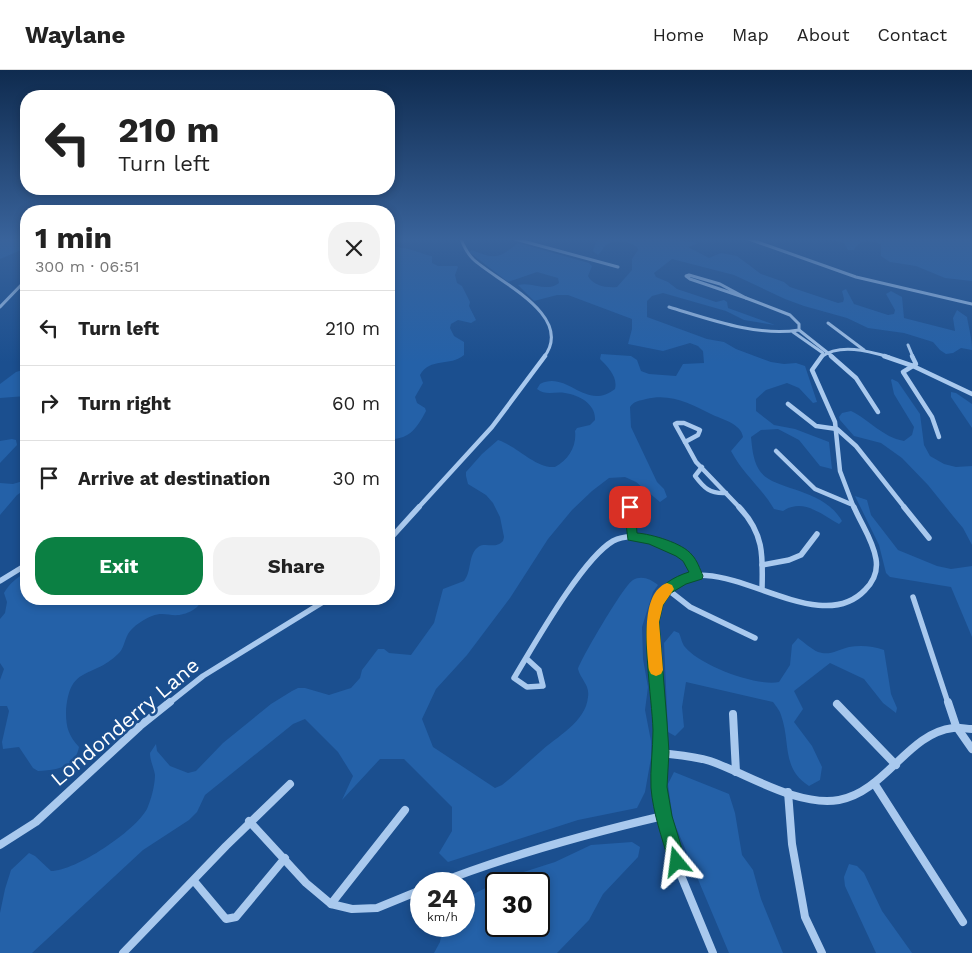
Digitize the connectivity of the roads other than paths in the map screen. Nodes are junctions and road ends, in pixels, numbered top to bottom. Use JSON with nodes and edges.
{"nodes":[{"id":1,"x":501,"y":280,"type":"edge"},
{"id":2,"x":694,"y":280,"type":"edge"},
{"id":3,"x":711,"y":280,"type":"edge"},
{"id":4,"x":870,"y":280,"type":"edge"},
{"id":5,"x":20,"y":286,"type":"edge"},
{"id":6,"x":746,"y":298,"type":"junction"},
{"id":7,"x":972,"y":304,"type":"edge"},
{"id":8,"x":0,"y":307,"type":"edge"},
{"id":9,"x":669,"y":307,"type":"dead end"},
{"id":10,"x":828,"y":323,"type":"dead end"},
{"id":11,"x":799,"y":330,"type":"junction"},
{"id":12,"x":793,"y":332,"type":"junction"},
{"id":13,"x":908,"y":345,"type":"dead end"},
{"id":14,"x":865,"y":350,"type":"junction"},
{"id":15,"x":827,"y":353,"type":"junction"},
{"id":16,"x":913,"y":366,"type":"junction"},
{"id":17,"x":972,"y":394,"type":"edge"},
{"id":18,"x":788,"y":404,"type":"dead end"},
{"id":19,"x":878,"y":412,"type":"dead end"},
{"id":20,"x":837,"y":429,"type":"junction"},
{"id":21,"x":939,"y":437,"type":"dead end"},
{"id":22,"x":685,"y":442,"type":"junction"},
{"id":23,"x":776,"y":451,"type":"dead end"},
{"id":24,"x":702,"y":468,"type":"junction"},
{"id":25,"x":726,"y":493,"type":"junction"},
{"id":26,"x":853,"y":505,"type":"junction"},
{"id":27,"x":630,"y":507,"type":"dead end"},
{"id":28,"x":395,"y":533,"type":"edge"},
{"id":29,"x":817,"y":534,"type":"dead end"},
{"id":30,"x":632,"y":537,"type":"junction"},
{"id":31,"x":929,"y":538,"type":"dead end"},
{"id":32,"x":762,"y":565,"type":"junction"},
{"id":33,"x":20,"y":569,"type":"edge"},
{"id":34,"x":697,"y":576,"type":"junction"},
{"id":35,"x":0,"y":581,"type":"edge"},
{"id":36,"x":667,"y":589,"type":"junction"},
{"id":37,"x":762,"y":589,"type":"junction"},
{"id":38,"x":913,"y":598,"type":"dead end"},
{"id":39,"x":320,"y":605,"type":"edge"},
{"id":40,"x":755,"y":638,"type":"dead end"},
{"id":41,"x":527,"y":659,"type":"junction"},
{"id":42,"x":837,"y":704,"type":"dead end"},
{"id":43,"x":733,"y":714,"type":"dead end"},
{"id":44,"x":956,"y":726,"type":"junction"},
{"id":45,"x":972,"y":728,"type":"edge"},
{"id":46,"x":972,"y":749,"type":"edge"},
{"id":47,"x":661,"y":752,"type":"junction"},
{"id":48,"x":896,"y":765,"type":"junction"},
{"id":49,"x":736,"y":772,"type":"junction"},
{"id":50,"x":874,"y":783,"type":"junction"},
{"id":51,"x":290,"y":784,"type":"dead end"},
{"id":52,"x":788,"y":792,"type":"junction"},
{"id":53,"x":405,"y":810,"type":"dead end"},
{"id":54,"x":663,"y":816,"type":"junction"},
{"id":55,"x":250,"y":821,"type":"junction"},
{"id":56,"x":0,"y":845,"type":"edge"},
{"id":57,"x":285,"y":858,"type":"junction"},
{"id":58,"x":468,"y":872,"type":"edge"},
{"id":59,"x":194,"y":881,"type":"junction"},
{"id":60,"x":410,"y":894,"type":"edge"},
{"id":61,"x":331,"y":904,"type":"junction"},
{"id":62,"x":963,"y":922,"type":"dead end"},
{"id":63,"x":123,"y":953,"type":"edge"},
{"id":64,"x":713,"y":953,"type":"edge"},
{"id":65,"x":822,"y":953,"type":"edge"}],
"edges":[{"from":1,"to":28,"type":"street"},
{"from":2,"to":6,"type":"street"},
{"from":3,"to":6,"type":"street"},
{"from":4,"to":7,"type":"street"},
{"from":5,"to":8,"type":"street"},
{"from":6,"to":11,"type":"street"},
{"from":9,"to":12,"type":"street"},
{"from":10,"to":14,"type":"street"},
{"from":11,"to":12,"type":"street"},
{"from":11,"to":15,"type":"street"},
{"from":12,"to":15,"type":"street"},
{"from":13,"to":16,"type":"street"},
{"from":14,"to":15,"type":"street"},
{"from":14,"to":16,"type":"street"},
{"from":15,"to":19,"type":"street"},
{"from":15,"to":20,"type":"street"},
{"from":16,"to":17,"type":"street"},
{"from":16,"to":21,"type":"street"},
{"from":18,"to":20,"type":"street"},
{"from":20,"to":26,"type":"street"},
{"from":20,"to":31,"type":"street"},
{"from":22,"to":22,"type":"street"},
{"from":22,"to":24,"type":"street"},
{"from":23,"to":26,"type":"street"},
{"from":24,"to":25,"type":"street"},
{"from":24,"to":25,"type":"street"},
{"from":25,"to":32,"type":"street"},
{"from":26,"to":37,"type":"street"},
{"from":27,"to":30,"type":"street"},
{"from":29,"to":32,"type":"street"},
{"from":30,"to":34,"type":"street"},
{"from":30,"to":41,"type":"street"},
{"from":32,"to":37,"type":"street"},
{"from":33,"to":35,"type":"street"},
{"from":34,"to":36,"type":"street"},
{"from":34,"to":37,"type":"street"},
{"from":36,"to":40,"type":"street"},
{"from":36,"to":47,"type":"street"},
{"from":38,"to":44,"type":"street"},
{"from":39,"to":56,"type":"street","name":"Londonderry Lane"},
{"from":41,"to":41,"type":"street"},
{"from":42,"to":48,"type":"street"},
{"from":43,"to":49,"type":"street"},
{"from":44,"to":45,"type":"street"},
{"from":44,"to":46,"type":"street"},
{"from":44,"to":48,"type":"street"},
{"from":47,"to":49,"type":"street"},
{"from":47,"to":54,"type":"street"},
{"from":48,"to":50,"type":"street"},
{"from":49,"to":52,"type":"street"},
{"from":50,"to":52,"type":"street"},
{"from":50,"to":62,"type":"street"},
{"from":51,"to":55,"type":"street"},
{"from":52,"to":65,"type":"street"},
{"from":53,"to":61,"type":"street"},
{"from":54,"to":58,"type":"street"},
{"from":54,"to":64,"type":"street"},
{"from":55,"to":57,"type":"street"},
{"from":55,"to":59,"type":"street"},
{"from":57,"to":59,"type":"street"},
{"from":57,"to":61,"type":"street"},
{"from":59,"to":63,"type":"street"},
{"from":60,"to":61,"type":"street"}]}
